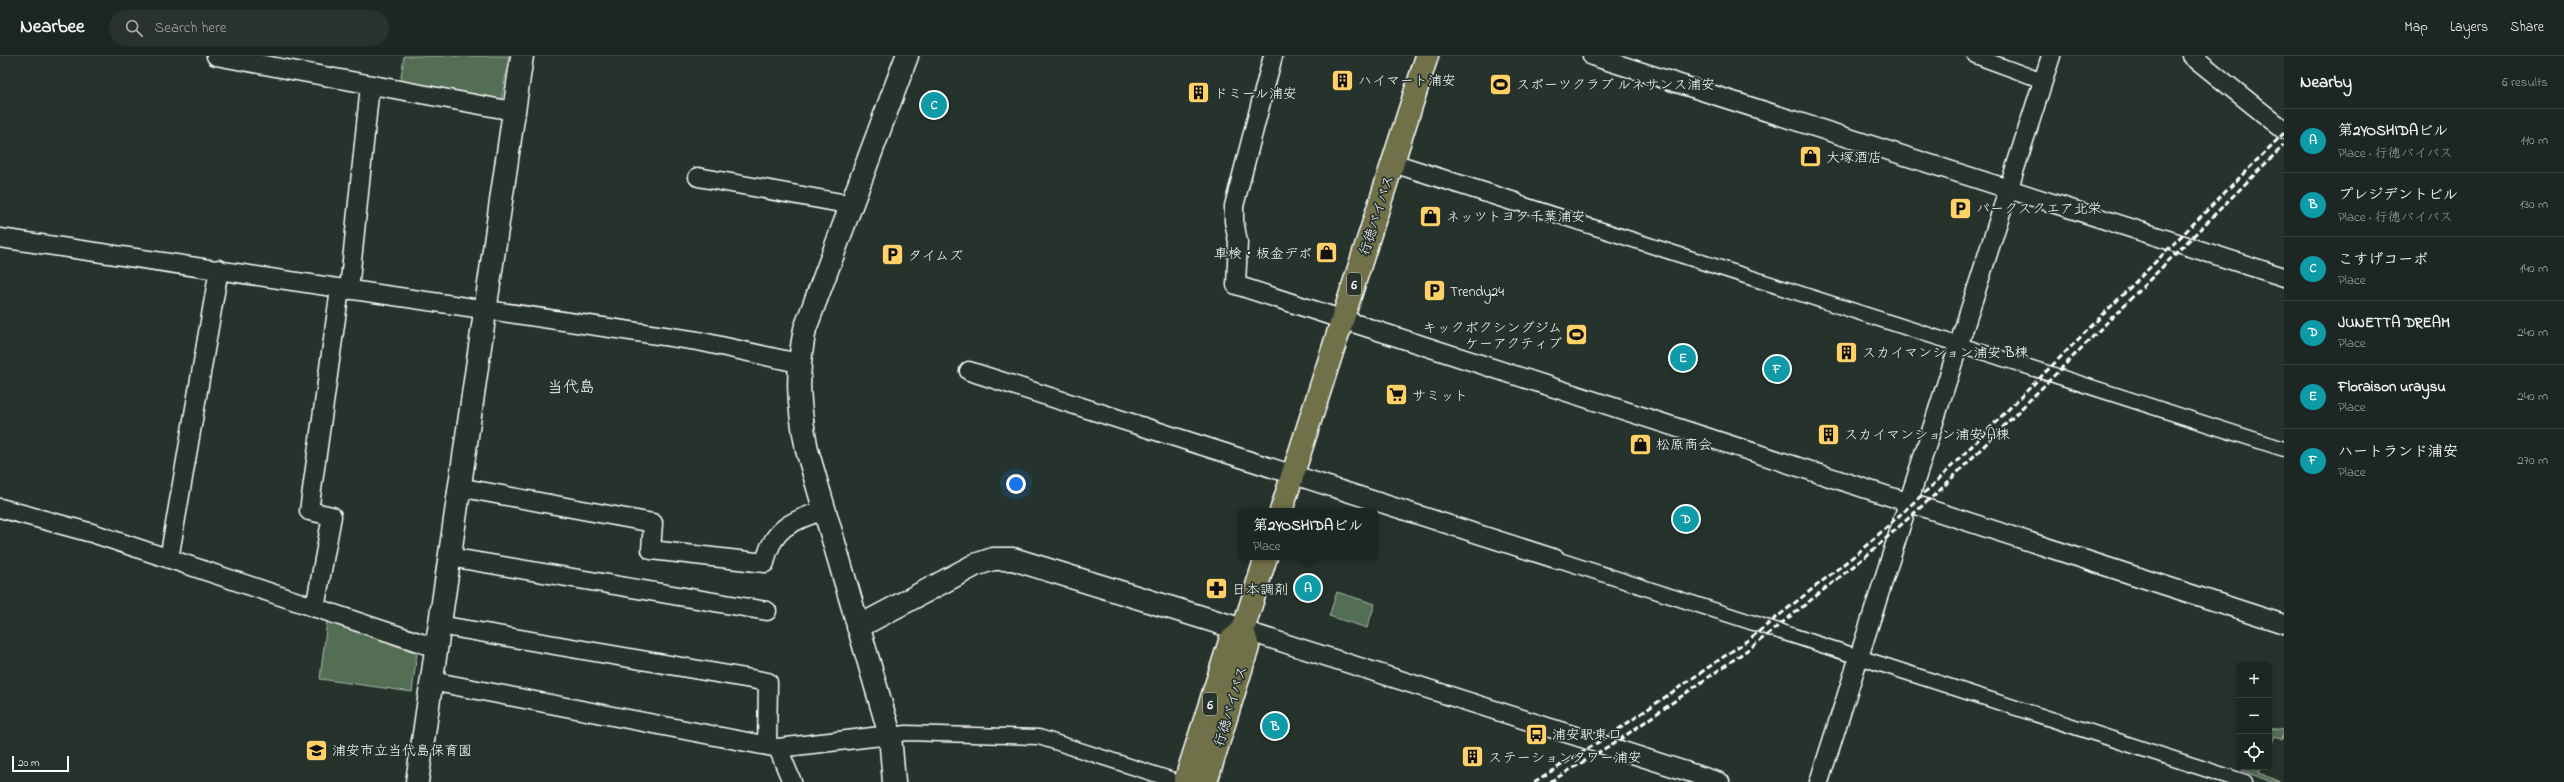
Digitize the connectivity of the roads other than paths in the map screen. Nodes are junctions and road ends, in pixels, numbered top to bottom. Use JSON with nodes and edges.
{"nodes":[{"id":1,"x":216,"y":56,"type":"edge"},
{"id":2,"x":522,"y":56,"type":"edge"},
{"id":3,"x":905,"y":56,"type":"edge"},
{"id":4,"x":1273,"y":56,"type":"edge"},
{"id":5,"x":1427,"y":56,"type":"edge"},
{"id":6,"x":1592,"y":56,"type":"edge"},
{"id":7,"x":1975,"y":56,"type":"edge"},
{"id":8,"x":2051,"y":56,"type":"edge"},
{"id":9,"x":2192,"y":56,"type":"edge"},
{"id":10,"x":2043,"y":81,"type":"junction"},
{"id":11,"x":370,"y":85,"type":"junction"},
{"id":12,"x":513,"y":111,"type":"junction"},
{"id":13,"x":2284,"y":130,"type":"edge"},
{"id":14,"x":1393,"y":164,"type":"junction"},
{"id":15,"x":698,"y":177,"type":"dead end"},
{"id":16,"x":2008,"y":189,"type":"junction"},
{"id":17,"x":1515,"y":202,"type":"joint"},
{"id":18,"x":852,"y":205,"type":"junction"},
{"id":19,"x":0,"y":238,"type":"edge"},
{"id":20,"x":219,"y":269,"type":"junction"},
{"id":21,"x":2284,"y":277,"type":"edge"},
{"id":22,"x":344,"y":290,"type":"junction"},
{"id":23,"x":484,"y":308,"type":"junction"},
{"id":24,"x":1344,"y":318,"type":"junction"},
{"id":25,"x":1958,"y":345,"type":"junction"},
{"id":26,"x":798,"y":363,"type":"junction"},
{"id":27,"x":969,"y":371,"type":"dead end"},
{"id":28,"x":2284,"y":449,"type":"edge"},
{"id":29,"x":1292,"y":474,"type":"junction"},
{"id":30,"x":458,"y":487,"type":"junction"},
{"id":31,"x":1908,"y":501,"type":"junction"},
{"id":32,"x":0,"y":508,"type":"edge"},
{"id":33,"x":1282,"y":508,"type":"edge"},
{"id":34,"x":824,"y":510,"type":"junction"},
{"id":35,"x":449,"y":557,"type":"junction"},
{"id":36,"x":1556,"y":558,"type":"joint"},
{"id":37,"x":169,"y":559,"type":"junction"},
{"id":38,"x":1265,"y":560,"type":"edge"},
{"id":39,"x":315,"y":608,"type":"junction"},
{"id":40,"x":767,"y":611,"type":"dead end"},
{"id":41,"x":2284,"y":624,"type":"edge"},
{"id":42,"x":439,"y":625,"type":"junction"},
{"id":43,"x":858,"y":627,"type":"junction"},
{"id":44,"x":1243,"y":630,"type":"junction"},
{"id":45,"x":436,"y":648,"type":"junction"},
{"id":46,"x":1859,"y":656,"type":"junction"},
{"id":47,"x":431,"y":681,"type":"junction"},
{"id":48,"x":890,"y":735,"type":"junction"},
{"id":49,"x":772,"y":747,"type":"junction"},
{"id":50,"x":1177,"y":780,"type":"edge"},
{"id":51,"x":417,"y":782,"type":"edge"},
{"id":52,"x":792,"y":782,"type":"edge"},
{"id":53,"x":894,"y":782,"type":"edge"},
{"id":54,"x":1206,"y":782,"type":"edge"},
{"id":55,"x":1720,"y":782,"type":"edge"},
{"id":56,"x":1819,"y":782,"type":"edge"},
{"id":57,"x":2245,"y":782,"type":"edge"}],
"edges":[{"from":1,"to":11,"type":"street"},
{"from":2,"to":12,"type":"street"},
{"from":3,"to":18,"type":"street"},
{"from":4,"to":24,"type":"street"},
{"from":5,"to":14,"type":"main road","name":"行徳バイパス","number":"6"},
{"from":6,"to":16,"type":"street"},
{"from":7,"to":10,"type":"street"},
{"from":8,"to":10,"type":"street"},
{"from":9,"to":13,"type":"street"},
{"from":10,"to":16,"type":"street"},
{"from":11,"to":12,"type":"street"},
{"from":11,"to":22,"type":"street"},
{"from":12,"to":23,"type":"street"},
{"from":14,"to":17,"type":"street"},
{"from":14,"to":24,"type":"main road","name":"行徳バイパス","number":"6"},
{"from":15,"to":18,"type":"street"},
{"from":16,"to":21,"type":"street"},
{"from":16,"to":25,"type":"street"},
{"from":17,"to":25,"type":"street"},
{"from":18,"to":26,"type":"street"},
{"from":19,"to":20,"type":"street"},
{"from":20,"to":22,"type":"street"},
{"from":20,"to":37,"type":"street"},
{"from":22,"to":23,"type":"street"},
{"from":22,"to":39,"type":"street"},
{"from":23,"to":26,"type":"street"},
{"from":23,"to":30,"type":"street"},
{"from":24,"to":29,"type":"main road","name":"行徳バイパス","number":"6"},
{"from":24,"to":31,"type":"street"},
{"from":25,"to":28,"type":"street"},
{"from":25,"to":31,"type":"street"},
{"from":26,"to":34,"type":"street"},
{"from":27,"to":29,"type":"street"},
{"from":29,"to":33,"type":"main road","name":"行徳バイパス","number":"6"},
{"from":29,"to":36,"type":"street"},
{"from":30,"to":34,"type":"street"},
{"from":30,"to":35,"type":"street"},
{"from":31,"to":41,"type":"street"},
{"from":31,"to":46,"type":"street"},
{"from":32,"to":37,"type":"street"},
{"from":34,"to":43,"type":"street"},
{"from":35,"to":40,"type":"street"},
{"from":35,"to":42,"type":"street"},
{"from":36,"to":46,"type":"street"},
{"from":37,"to":39,"type":"street"},
{"from":38,"to":44,"type":"main road","name":"行徳バイパス","number":"6"},
{"from":39,"to":45,"type":"street"},
{"from":42,"to":45,"type":"street"},
{"from":42,"to":49,"type":"street"},
{"from":43,"to":44,"type":"street"},
{"from":43,"to":48,"type":"street"},
{"from":44,"to":50,"type":"main road","name":"行徳バイパス","number":"6"},
{"from":44,"to":54,"type":"main road","name":"行徳バイパス","number":"6"},
{"from":44,"to":55,"type":"street"},
{"from":45,"to":47,"type":"street"},
{"from":46,"to":56,"type":"street"},
{"from":46,"to":57,"type":"street"},
{"from":47,"to":49,"type":"street"},
{"from":47,"to":51,"type":"street"},
{"from":48,"to":49,"type":"street"},
{"from":48,"to":50,"type":"street"},
{"from":48,"to":53,"type":"street"},
{"from":49,"to":52,"type":"street"}]}
